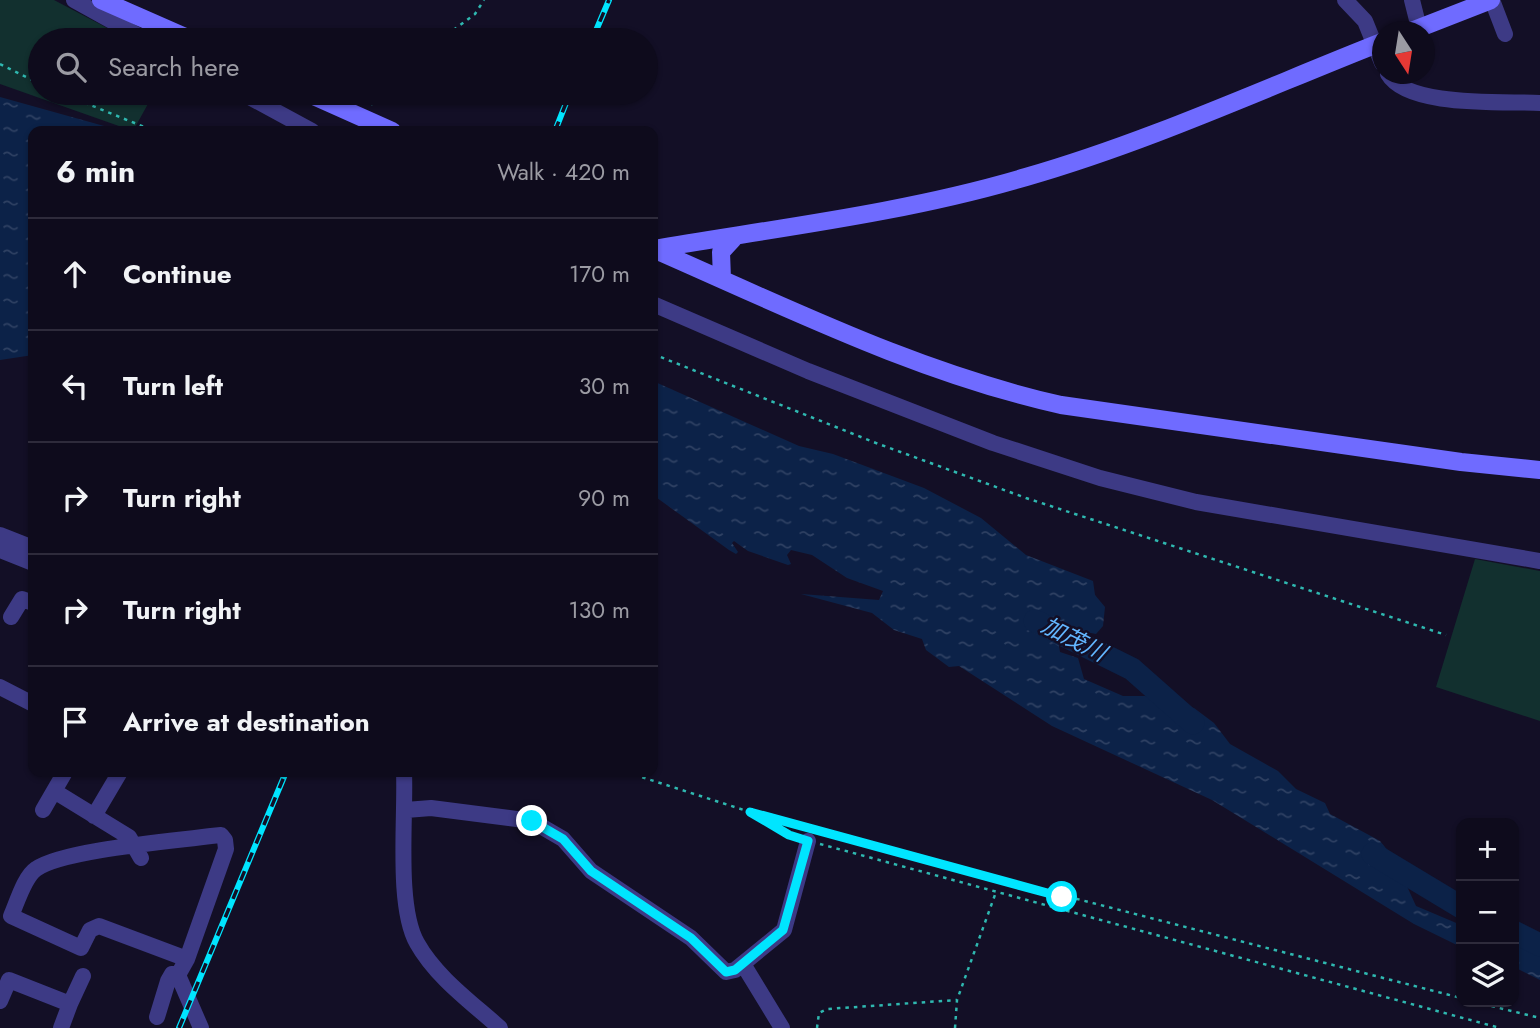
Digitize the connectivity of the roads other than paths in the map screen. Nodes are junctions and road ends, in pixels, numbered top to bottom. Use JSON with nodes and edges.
{"nodes":[{"id":1,"x":75,"y":0,"type":"edge"},
{"id":2,"x":101,"y":0,"type":"edge"},
{"id":3,"x":1345,"y":0,"type":"edge"},
{"id":4,"x":1412,"y":0,"type":"edge"},
{"id":5,"x":1490,"y":0,"type":"edge"},
{"id":6,"x":1413,"y":21,"type":"edge"},
{"id":7,"x":1435,"y":21,"type":"edge"},
{"id":8,"x":125,"y":28,"type":"edge"},
{"id":9,"x":165,"y":28,"type":"edge"},
{"id":10,"x":1372,"y":31,"type":"edge"},
{"id":11,"x":1506,"y":34,"type":"dead end"},
{"id":12,"x":1372,"y":46,"type":"edge"},
{"id":13,"x":1400,"y":84,"type":"edge"},
{"id":14,"x":1540,"y":103,"type":"edge"},
{"id":15,"x":264,"y":105,"type":"edge"},
{"id":16,"x":334,"y":105,"type":"edge"},
{"id":17,"x":303,"y":126,"type":"edge"},
{"id":18,"x":381,"y":126,"type":"edge"},
{"id":19,"x":734,"y":238,"type":"junction"},
{"id":20,"x":658,"y":248,"type":"edge"},
{"id":21,"x":658,"y":251,"type":"edge"},
{"id":22,"x":722,"y":279,"type":"junction"},
{"id":23,"x":658,"y":305,"type":"edge"},
{"id":24,"x":1540,"y":470,"type":"edge"},
{"id":25,"x":0,"y":535,"type":"edge"},
{"id":26,"x":28,"y":546,"type":"edge"},
{"id":27,"x":0,"y":550,"type":"edge"},
{"id":28,"x":28,"y":561,"type":"edge"},
{"id":29,"x":1540,"y":561,"type":"edge"},
{"id":30,"x":28,"y":601,"type":"edge"},
{"id":31,"x":12,"y":617,"type":"dead end"},
{"id":32,"x":0,"y":687,"type":"edge"},
{"id":33,"x":28,"y":701,"type":"edge"},
{"id":34,"x":62,"y":777,"type":"edge"},
{"id":35,"x":117,"y":777,"type":"edge"},
{"id":36,"x":404,"y":777,"type":"edge"},
{"id":37,"x":54,"y":792,"type":"junction"},
{"id":38,"x":43,"y":810,"type":"dead end"},
{"id":39,"x":406,"y":810,"type":"junction"},
{"id":40,"x":94,"y":816,"type":"junction"},
{"id":41,"x":812,"y":834,"type":"road end"},
{"id":42,"x":139,"y":852,"type":"junction"},
{"id":43,"x":187,"y":960,"type":"junction"},
{"id":44,"x":743,"y":964,"type":"junction"},
{"id":45,"x":178,"y":975,"type":"junction"},
{"id":46,"x":83,"y":976,"type":"dead end"},
{"id":47,"x":0,"y":1000,"type":"edge"},
{"id":48,"x":70,"y":1004,"type":"junction"},
{"id":49,"x":157,"y":1017,"type":"dead end"},
{"id":50,"x":68,"y":1026,"type":"edge"},
{"id":51,"x":201,"y":1028,"type":"edge"},
{"id":52,"x":500,"y":1028,"type":"edge"},
{"id":53,"x":782,"y":1028,"type":"edge"}],
"edges":[{"from":1,"to":8,"type":"street"},
{"from":2,"to":9,"type":"street"},
{"from":3,"to":10,"type":"street"},
{"from":4,"to":6,"type":"street"},
{"from":5,"to":7,"type":"street"},
{"from":5,"to":11,"type":"street"},
{"from":12,"to":19,"type":"street"},
{"from":13,"to":14,"type":"street"},
{"from":15,"to":17,"type":"street"},
{"from":16,"to":18,"type":"street"},
{"from":19,"to":20,"type":"street"},
{"from":19,"to":22,"type":"street"},
{"from":21,"to":22,"type":"street"},
{"from":22,"to":24,"type":"street"},
{"from":23,"to":29,"type":"street"},
{"from":25,"to":26,"type":"street"},
{"from":27,"to":28,"type":"street"},
{"from":30,"to":31,"type":"street"},
{"from":32,"to":33,"type":"street"},
{"from":34,"to":37,"type":"street"},
{"from":35,"to":40,"type":"street"},
{"from":36,"to":39,"type":"street"},
{"from":37,"to":38,"type":"street"},
{"from":37,"to":40,"type":"street"},
{"from":39,"to":44,"type":"street"},
{"from":39,"to":52,"type":"street"},
{"from":40,"to":42,"type":"street"},
{"from":41,"to":44,"type":"street"},
{"from":42,"to":43,"type":"street"},
{"from":42,"to":43,"type":"street"},
{"from":43,"to":45,"type":"street"},
{"from":44,"to":53,"type":"street"},
{"from":45,"to":49,"type":"street"},
{"from":45,"to":51,"type":"street"},
{"from":46,"to":48,"type":"street"},
{"from":47,"to":48,"type":"street"},
{"from":48,"to":50,"type":"street"}]}
